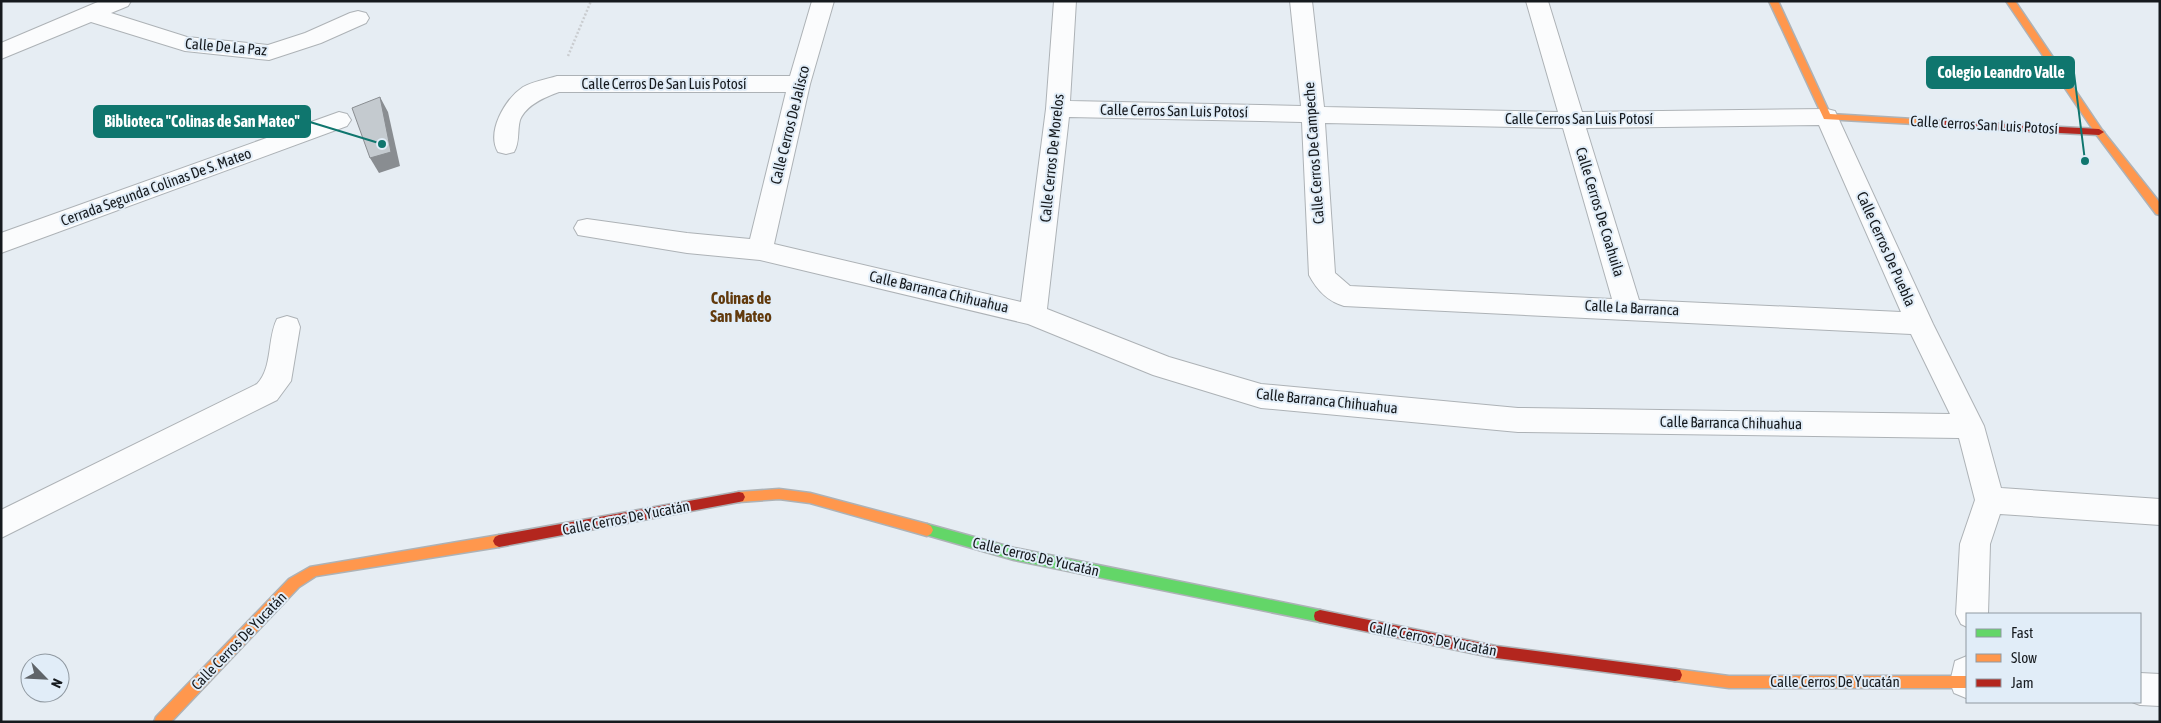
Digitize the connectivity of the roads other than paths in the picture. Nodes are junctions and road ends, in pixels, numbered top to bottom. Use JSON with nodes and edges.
{"nodes":[{"id":1,"x":120,"y":1,"type":"edge"},
{"id":2,"x":823,"y":1,"type":"edge"},
{"id":3,"x":1065,"y":1,"type":"edge"},
{"id":4,"x":1302,"y":1,"type":"edge"},
{"id":5,"x":1537,"y":1,"type":"edge"},
{"id":6,"x":1773,"y":1,"type":"edge"},
{"id":7,"x":2010,"y":1,"type":"edge"},
{"id":8,"x":93,"y":15,"type":"junction"},
{"id":9,"x":358,"y":18,"type":"dead end"},
{"id":10,"x":1,"y":52,"type":"edge"},
{"id":11,"x":799,"y":84,"type":"junction"},
{"id":12,"x":1058,"y":109,"type":"junction"},
{"id":13,"x":1313,"y":114,"type":"junction"},
{"id":14,"x":1827,"y":117,"type":"junction"},
{"id":15,"x":338,"y":120,"type":"dead end"},
{"id":16,"x":1572,"y":120,"type":"junction"},
{"id":17,"x":2099,"y":132,"type":"junction"},
{"id":18,"x":506,"y":146,"type":"dead end"},
{"id":19,"x":2160,"y":211,"type":"edge"},
{"id":20,"x":587,"y":228,"type":"dead end"},
{"id":21,"x":1,"y":244,"type":"edge"},
{"id":22,"x":760,"y":250,"type":"junction"},
{"id":23,"x":1344,"y":296,"type":"joint"},
{"id":24,"x":1628,"y":308,"type":"junction"},
{"id":25,"x":1033,"y":315,"type":"junction"},
{"id":26,"x":1920,"y":324,"type":"junction"},
{"id":27,"x":287,"y":327,"type":"dead end"},
{"id":28,"x":1970,"y":426,"type":"junction"},
{"id":29,"x":1990,"y":500,"type":"junction"},
{"id":30,"x":2160,"y":512,"type":"edge"},
{"id":31,"x":1,"y":525,"type":"edge"},
{"id":32,"x":1972,"y":613,"type":"edge"},
{"id":33,"x":1966,"y":679,"type":"edge"},
{"id":34,"x":2141,"y":689,"type":"edge"},
{"id":35,"x":2160,"y":690,"type":"edge"},
{"id":36,"x":161,"y":722,"type":"edge"}],
"edges":[{"from":1,"to":8,"type":"street"},
{"from":2,"to":11,"type":"street","name":"Calle Cerros De Jalisco"},
{"from":3,"to":12,"type":"street","name":"Calle Cerros De Morelos"},
{"from":4,"to":13,"type":"street","name":"Calle Cerros De Campeche"},
{"from":5,"to":16,"type":"street","name":"Calle Cerros De Coahuila"},
{"from":6,"to":14,"type":"street","name":"Calle Cerros De Puebla"},
{"from":7,"to":17,"type":"street"},
{"from":8,"to":9,"type":"street","name":"Calle De La Paz"},
{"from":8,"to":10,"type":"street"},
{"from":11,"to":18,"type":"street","name":"Calle Cerros De San Luis Potosí"},
{"from":11,"to":22,"type":"street","name":"Calle Cerros De Jalisco"},
{"from":12,"to":13,"type":"street","name":"Calle Cerros San Luis Potosí"},
{"from":12,"to":25,"type":"street","name":"Calle Cerros De Morelos"},
{"from":13,"to":16,"type":"street","name":"Calle Cerros San Luis Potosí"},
{"from":13,"to":23,"type":"street","name":"Calle Cerros De Campeche"},
{"from":14,"to":16,"type":"street","name":"Calle Cerros San Luis Potosí"},
{"from":14,"to":17,"type":"street","name":"Calle Cerros San Luis Potosí"},
{"from":14,"to":26,"type":"street","name":"Calle Cerros De Puebla"},
{"from":15,"to":21,"type":"street","name":"Cerrada Segunda Colinas De S. Mateo"},
{"from":16,"to":24,"type":"street","name":"Calle Cerros De Coahuila"},
{"from":17,"to":19,"type":"street"},
{"from":20,"to":22,"type":"street","name":"Calle Barranca Chihuahua"},
{"from":22,"to":25,"type":"street","name":"Calle Barranca Chihuahua"},
{"from":23,"to":24,"type":"street","name":"Calle La Barranca"},
{"from":24,"to":26,"type":"street","name":"Calle La Barranca"},
{"from":25,"to":28,"type":"street","name":"Calle Barranca Chihuahua"},
{"from":26,"to":28,"type":"street","name":"Calle Cerros De Puebla"},
{"from":27,"to":31,"type":"street"},
{"from":28,"to":29,"type":"street","name":"Calle Cerros De Puebla"},
{"from":29,"to":30,"type":"street"},
{"from":29,"to":32,"type":"street"},
{"from":33,"to":36,"type":"street","name":"Calle Cerros De Yucatán"},
{"from":34,"to":35,"type":"street"}]}
